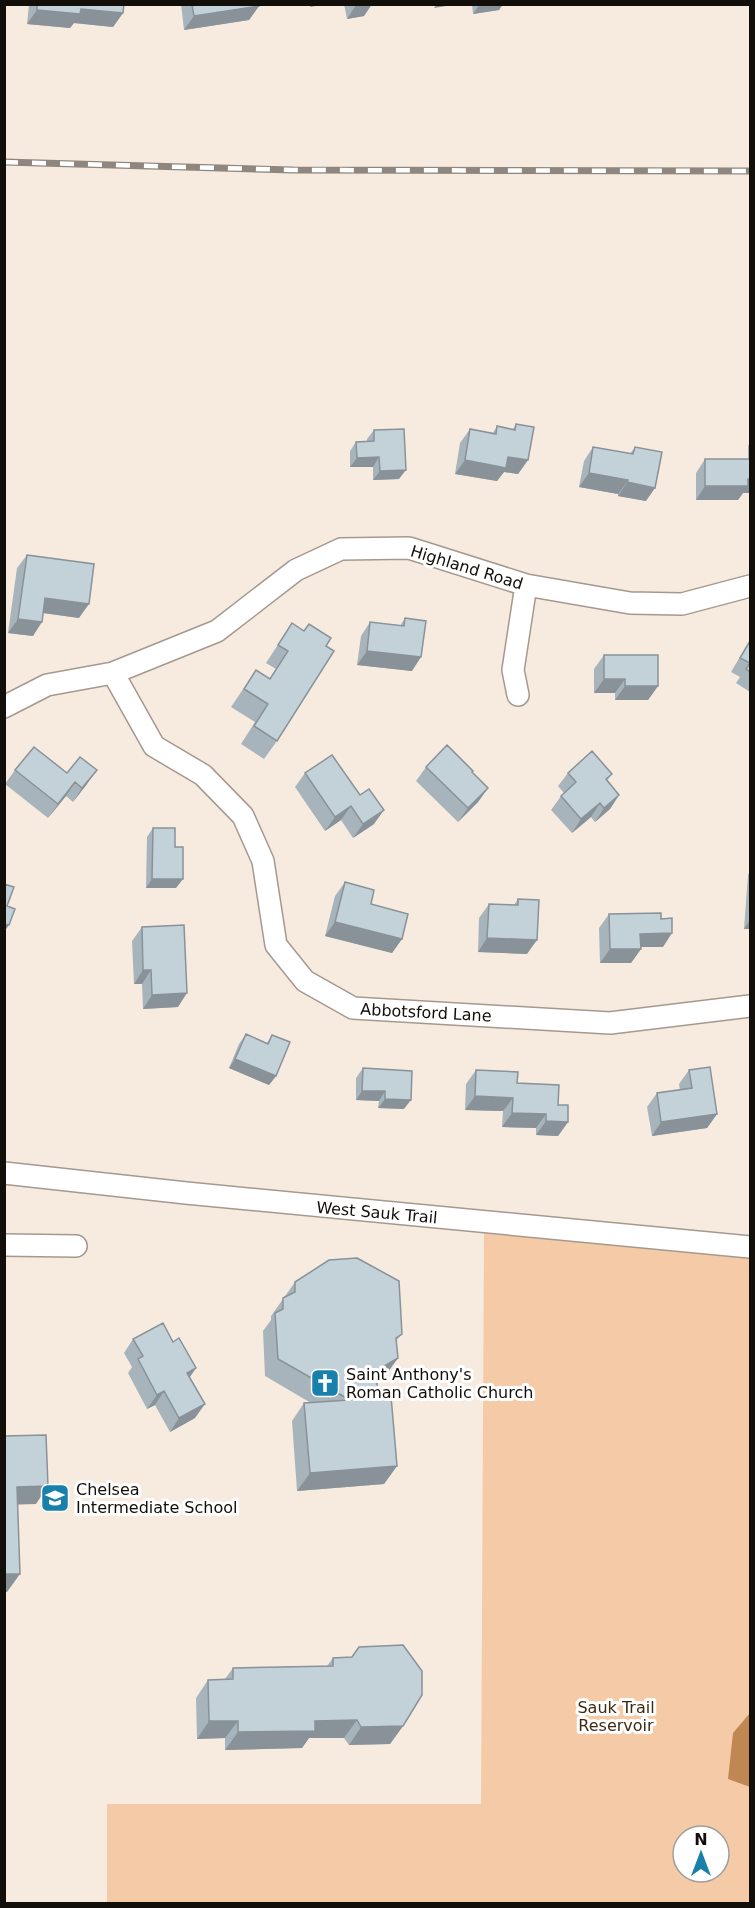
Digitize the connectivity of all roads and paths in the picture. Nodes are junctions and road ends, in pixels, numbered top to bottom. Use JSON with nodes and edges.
{"nodes":[{"id":1,"x":526,"y":585,"type":"junction"},
{"id":2,"x":750,"y":586,"type":"edge"},
{"id":3,"x":113,"y":673,"type":"junction"},
{"id":4,"x":518,"y":695,"type":"dead end"},
{"id":5,"x":4,"y":707,"type":"edge"},
{"id":6,"x":750,"y":1006,"type":"edge"},
{"id":7,"x":4,"y":1173,"type":"edge"},
{"id":8,"x":4,"y":1245,"type":"edge"},
{"id":9,"x":76,"y":1246,"type":"dead end"},
{"id":10,"x":750,"y":1247,"type":"edge"}],
"edges":[{"from":1,"to":2,"type":"street","name":"Highland Road"},
{"from":1,"to":3,"type":"street","name":"Highland Road"},
{"from":1,"to":4,"type":"street"},
{"from":3,"to":5,"type":"street","name":"Highland Road"},
{"from":3,"to":6,"type":"street","name":"Abbotsford Lane"},
{"from":7,"to":10,"type":"street","name":"West Sauk Trail"},
{"from":8,"to":9,"type":"street"}]}
